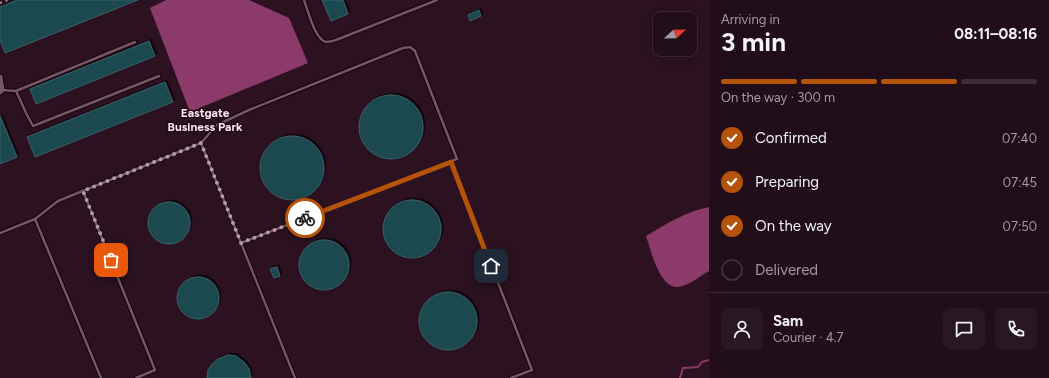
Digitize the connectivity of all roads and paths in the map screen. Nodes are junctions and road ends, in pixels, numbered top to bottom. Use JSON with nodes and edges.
{"nodes":[{"id":1,"x":304,"y":0,"type":"edge"},
{"id":2,"x":437,"y":0,"type":"edge"},
{"id":3,"x":135,"y":42,"type":"dead end"},
{"id":4,"x":159,"y":76,"type":"dead end"},
{"id":5,"x":0,"y":77,"type":"edge"},
{"id":6,"x":16,"y":90,"type":"junction"},
{"id":7,"x":1,"y":91,"type":"edge"},
{"id":8,"x":201,"y":143,"type":"junction"},
{"id":9,"x":451,"y":162,"type":"junction"},
{"id":10,"x":83,"y":191,"type":"junction"},
{"id":11,"x":35,"y":219,"type":"junction"},
{"id":12,"x":0,"y":233,"type":"edge"},
{"id":13,"x":241,"y":243,"type":"junction"},
{"id":14,"x":101,"y":378,"type":"edge"},
{"id":15,"x":136,"y":378,"type":"edge"},
{"id":16,"x":295,"y":378,"type":"edge"},
{"id":17,"x":511,"y":378,"type":"edge"}],
"edges":[{"from":1,"to":2,"type":"lane"},
{"from":3,"to":6,"type":"lane"},
{"from":4,"to":6,"type":"lane"},
{"from":5,"to":7,"type":"street"},
{"from":6,"to":7,"type":"lane"},
{"from":8,"to":9,"type":"lane"},
{"from":8,"to":10,"type":"lane"},
{"from":8,"to":13,"type":"lane"},
{"from":9,"to":13,"type":"lane"},
{"from":9,"to":17,"type":"lane"},
{"from":10,"to":11,"type":"lane"},
{"from":10,"to":15,"type":"lane"},
{"from":11,"to":12,"type":"lane"},
{"from":11,"to":14,"type":"lane"},
{"from":13,"to":16,"type":"lane"}]}
